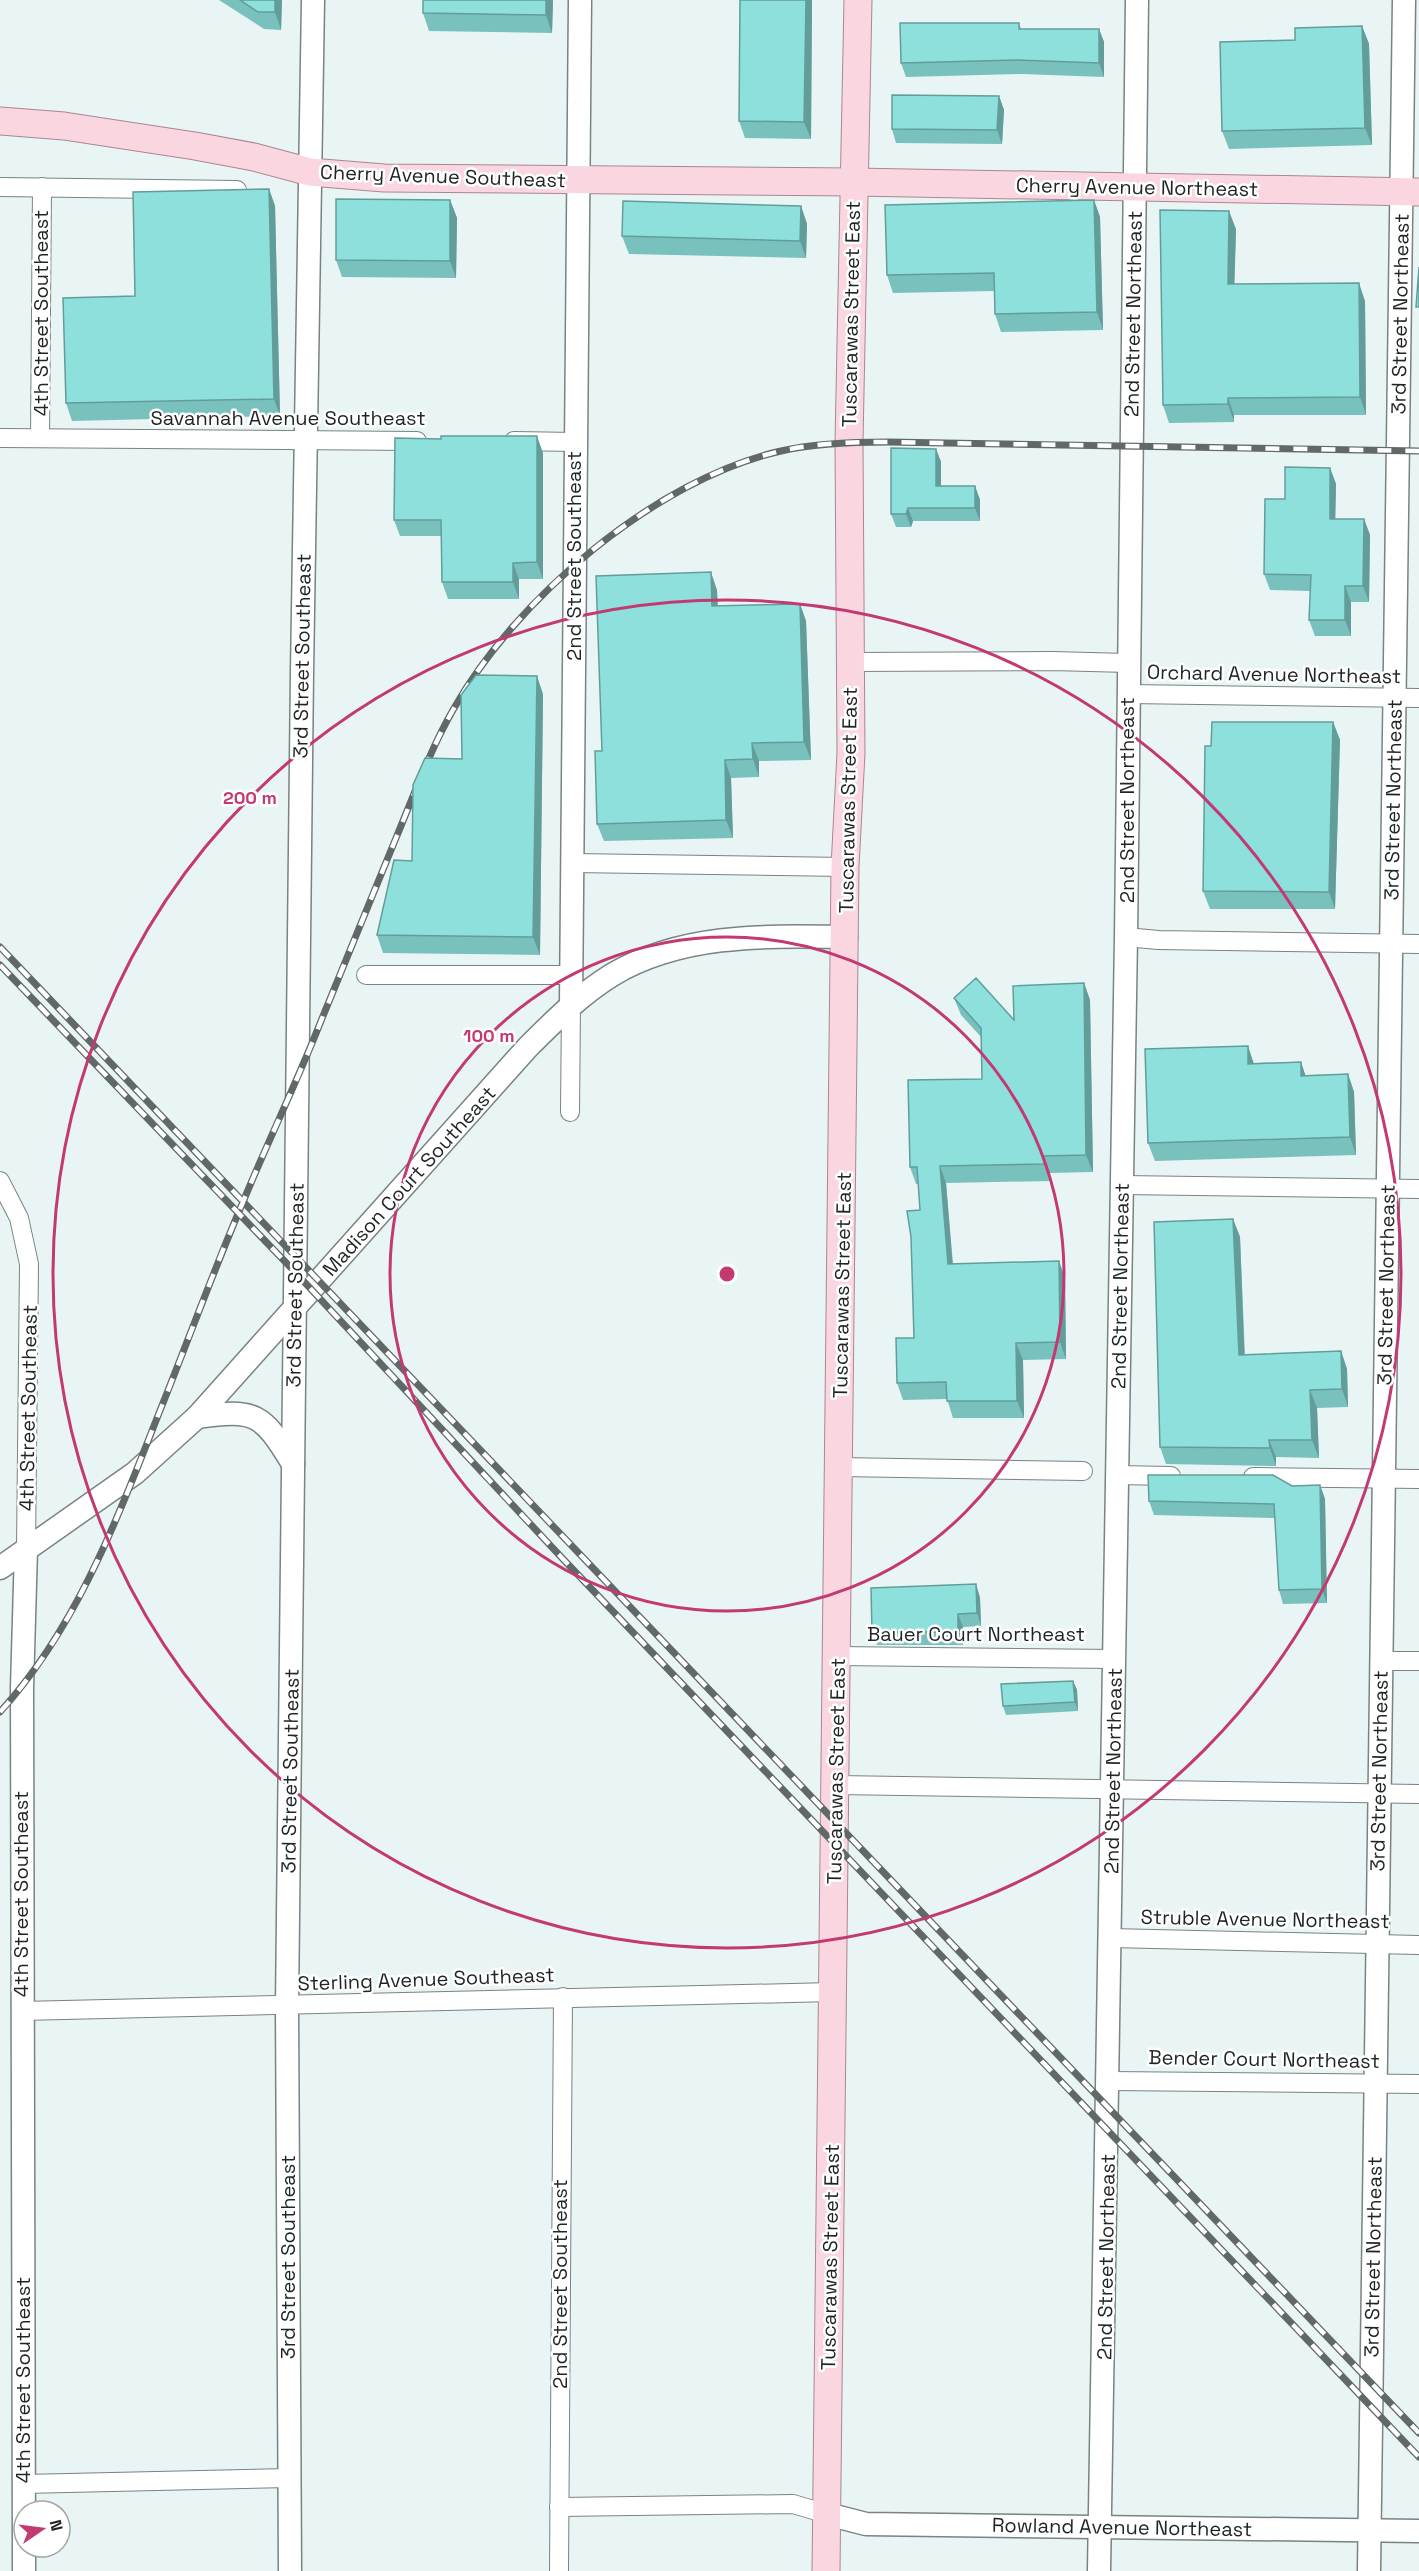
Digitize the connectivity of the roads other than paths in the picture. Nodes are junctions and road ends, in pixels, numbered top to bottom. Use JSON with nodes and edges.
{"nodes":[{"id":1,"x":313,"y":0,"type":"edge"},
{"id":2,"x":580,"y":0,"type":"edge"},
{"id":3,"x":858,"y":0,"type":"edge"},
{"id":4,"x":1137,"y":0,"type":"edge"},
{"id":5,"x":1404,"y":0,"type":"edge"},
{"id":6,"x":0,"y":121,"type":"edge"},
{"id":7,"x":310,"y":172,"type":"junction"},
{"id":8,"x":577,"y":180,"type":"junction"},
{"id":9,"x":854,"y":182,"type":"junction"},
{"id":10,"x":0,"y":187,"type":"edge"},
{"id":11,"x":42,"y":187,"type":"junction"},
{"id":12,"x":1135,"y":188,"type":"junction"},
{"id":13,"x":260,"y":191,"type":"edge"},
{"id":14,"x":1410,"y":192,"type":"edge"},
{"id":15,"x":0,"y":438,"type":"edge"},
{"id":16,"x":40,"y":438,"type":"junction"},
{"id":17,"x":306,"y":440,"type":"junction"},
{"id":18,"x":435,"y":441,"type":"edge"},
{"id":19,"x":493,"y":441,"type":"edge"},
{"id":20,"x":575,"y":442,"type":"junction"},
{"id":21,"x":849,"y":662,"type":"junction"},
{"id":22,"x":1128,"y":663,"type":"junction"},
{"id":23,"x":1128,"y":694,"type":"junction"},
{"id":24,"x":1394,"y":698,"type":"junction"},
{"id":25,"x":1419,"y":698,"type":"edge"},
{"id":26,"x":572,"y":863,"type":"junction"},
{"id":27,"x":845,"y":867,"type":"junction"},
{"id":28,"x":846,"y":937,"type":"junction"},
{"id":29,"x":1126,"y":937,"type":"junction"},
{"id":30,"x":1391,"y":944,"type":"junction"},
{"id":31,"x":1419,"y":944,"type":"edge"},
{"id":32,"x":366,"y":975,"type":"dead end"},
{"id":33,"x":572,"y":975,"type":"junction"},
{"id":34,"x":572,"y":1005,"type":"junction"},
{"id":35,"x":570,"y":1112,"type":"dead end"},
{"id":36,"x":0,"y":1181,"type":"edge"},
{"id":37,"x":1122,"y":1185,"type":"junction"},
{"id":38,"x":1387,"y":1188,"type":"junction"},
{"id":39,"x":1419,"y":1189,"type":"edge"},
{"id":40,"x":295,"y":1308,"type":"junction"},
{"id":41,"x":196,"y":1418,"type":"junction"},
{"id":42,"x":293,"y":1464,"type":"junction"},
{"id":43,"x":840,"y":1467,"type":"junction"},
{"id":44,"x":1083,"y":1471,"type":"dead end"},
{"id":45,"x":1116,"y":1475,"type":"junction"},
{"id":46,"x":1186,"y":1476,"type":"edge"},
{"id":47,"x":1232,"y":1477,"type":"edge"},
{"id":48,"x":1383,"y":1479,"type":"junction"},
{"id":49,"x":1419,"y":1479,"type":"edge"},
{"id":50,"x":27,"y":1549,"type":"junction"},
{"id":51,"x":0,"y":1568,"type":"edge"},
{"id":52,"x":837,"y":1656,"type":"junction"},
{"id":53,"x":1114,"y":1659,"type":"junction"},
{"id":54,"x":1381,"y":1661,"type":"junction"},
{"id":55,"x":1419,"y":1661,"type":"edge"},
{"id":56,"x":836,"y":1785,"type":"junction"},
{"id":57,"x":1113,"y":1789,"type":"junction"},
{"id":58,"x":1378,"y":1793,"type":"junction"},
{"id":59,"x":1419,"y":1794,"type":"edge"},
{"id":60,"x":1110,"y":1938,"type":"junction"},
{"id":61,"x":1377,"y":1944,"type":"junction"},
{"id":62,"x":1419,"y":1945,"type":"edge"},
{"id":63,"x":832,"y":1992,"type":"junction"},
{"id":64,"x":563,"y":1997,"type":"junction"},
{"id":65,"x":287,"y":2006,"type":"junction"},
{"id":66,"x":21,"y":2011,"type":"junction"},
{"id":67,"x":1108,"y":2080,"type":"junction"},
{"id":68,"x":1376,"y":2083,"type":"junction"},
{"id":69,"x":1419,"y":2084,"type":"edge"},
{"id":70,"x":289,"y":2478,"type":"junction"},
{"id":71,"x":23,"y":2484,"type":"junction"},
{"id":72,"x":559,"y":2506,"type":"junction"},
{"id":73,"x":827,"y":2514,"type":"junction"},
{"id":74,"x":1100,"y":2526,"type":"junction"},
{"id":75,"x":1369,"y":2530,"type":"junction"},
{"id":76,"x":1419,"y":2531,"type":"edge"},
{"id":77,"x":24,"y":2571,"type":"edge"},
{"id":78,"x":290,"y":2571,"type":"edge"},
{"id":79,"x":559,"y":2571,"type":"edge"},
{"id":80,"x":826,"y":2571,"type":"edge"},
{"id":81,"x":1099,"y":2571,"type":"edge"},
{"id":82,"x":1369,"y":2571,"type":"edge"}],
"edges":[{"from":1,"to":7,"type":"street","name":"3rd Street Southeast"},
{"from":2,"to":8,"type":"street","name":"2nd Street Southeast"},
{"from":3,"to":9,"type":"main road","name":"Tuscarawas Street East"},
{"from":4,"to":12,"type":"street","name":"2nd Street Northeast"},
{"from":5,"to":14,"type":"street","name":"3rd Street Northeast"},
{"from":6,"to":7,"type":"main road","name":"Cherry Avenue Southeast"},
{"from":7,"to":8,"type":"main road","name":"Cherry Avenue Southeast"},
{"from":7,"to":17,"type":"street","name":"3rd Street Southeast"},
{"from":8,"to":9,"type":"main road","name":"Cherry Avenue Southeast"},
{"from":8,"to":20,"type":"street","name":"2nd Street Southeast"},
{"from":9,"to":12,"type":"main road","name":"Cherry Avenue Northeast"},
{"from":9,"to":21,"type":"main road","name":"Tuscarawas Street East"},
{"from":10,"to":11,"type":"street"},
{"from":11,"to":13,"type":"street"},
{"from":11,"to":16,"type":"street","name":"4th Street Southeast"},
{"from":12,"to":14,"type":"main road","name":"Cherry Avenue Northeast"},
{"from":12,"to":22,"type":"street","name":"2nd Street Northeast"},
{"from":14,"to":24,"type":"street","name":"3rd Street Northeast"},
{"from":15,"to":16,"type":"street","name":"Savannah Avenue Southeast"},
{"from":16,"to":17,"type":"street","name":"Savannah Avenue Southeast"},
{"from":17,"to":18,"type":"street","name":"Savannah Avenue Southeast"},
{"from":17,"to":40,"type":"street","name":"3rd Street Southeast"},
{"from":19,"to":20,"type":"street"},
{"from":20,"to":26,"type":"street","name":"2nd Street Southeast"},
{"from":21,"to":22,"type":"street","name":"Orchard Avenue Northeast"},
{"from":21,"to":27,"type":"main road","name":"Tuscarawas Street East"},
{"from":22,"to":23,"type":"street","name":"2nd Street Northeast"},
{"from":23,"to":24,"type":"street","name":"Orchard Avenue Northeast"},
{"from":23,"to":29,"type":"street","name":"2nd Street Northeast"},
{"from":24,"to":25,"type":"street","name":"Orchard Avenue Northeast"},
{"from":24,"to":30,"type":"street","name":"3rd Street Northeast"},
{"from":26,"to":27,"type":"street"},
{"from":26,"to":33,"type":"street","name":"2nd Street Southeast"},
{"from":27,"to":28,"type":"main road","name":"Tuscarawas Street East"},
{"from":28,"to":34,"type":"street","name":"Madison Court Southeast"},
{"from":28,"to":43,"type":"main road","name":"Tuscarawas Street East"},
{"from":29,"to":30,"type":"street"},
{"from":29,"to":37,"type":"street","name":"2nd Street Northeast"},
{"from":30,"to":31,"type":"street"},
{"from":30,"to":38,"type":"street","name":"3rd Street Northeast"},
{"from":32,"to":33,"type":"street"},
{"from":33,"to":34,"type":"street","name":"2nd Street Southeast"},
{"from":34,"to":35,"type":"street","name":"2nd Street Southeast"},
{"from":34,"to":40,"type":"street","name":"Madison Court Southeast"},
{"from":36,"to":50,"type":"street","name":"4th Street Southeast"},
{"from":37,"to":38,"type":"street"},
{"from":37,"to":45,"type":"street","name":"2nd Street Northeast"},
{"from":38,"to":39,"type":"street"},
{"from":38,"to":48,"type":"street","name":"3rd Street Northeast"},
{"from":40,"to":41,"type":"street","name":"Madison Court Southeast"},
{"from":40,"to":42,"type":"street","name":"3rd Street Southeast"},
{"from":41,"to":42,"type":"street"},
{"from":41,"to":50,"type":"street","name":"Madison Court Southeast"},
{"from":42,"to":65,"type":"street","name":"3rd Street Southeast"},
{"from":43,"to":44,"type":"street"},
{"from":43,"to":52,"type":"main road","name":"Tuscarawas Street East"},
{"from":45,"to":46,"type":"street"},
{"from":45,"to":53,"type":"street","name":"2nd Street Northeast"},
{"from":47,"to":48,"type":"street"},
{"from":48,"to":49,"type":"street"},
{"from":48,"to":54,"type":"street","name":"3rd Street Northeast"},
{"from":50,"to":51,"type":"street","name":"Madison Court Southeast"},
{"from":50,"to":66,"type":"street","name":"4th Street Southeast"},
{"from":52,"to":53,"type":"street","name":"Bauer Court Northeast"},
{"from":52,"to":56,"type":"main road","name":"Tuscarawas Street East"},
{"from":53,"to":57,"type":"street","name":"2nd Street Northeast"},
{"from":54,"to":55,"type":"street"},
{"from":54,"to":58,"type":"street","name":"3rd Street Northeast"},
{"from":56,"to":57,"type":"street"},
{"from":56,"to":63,"type":"main road","name":"Tuscarawas Street East"},
{"from":57,"to":58,"type":"street"},
{"from":57,"to":60,"type":"street","name":"2nd Street Northeast"},
{"from":58,"to":59,"type":"street"},
{"from":58,"to":61,"type":"street","name":"3rd Street Northeast"},
{"from":60,"to":61,"type":"street","name":"Struble Avenue Northeast"},
{"from":60,"to":67,"type":"street","name":"2nd Street Northeast"},
{"from":61,"to":62,"type":"street","name":"Struble Avenue Northeast"},
{"from":61,"to":68,"type":"street","name":"3rd Street Northeast"},
{"from":63,"to":64,"type":"street","name":"Sterling Avenue Southeast"},
{"from":63,"to":73,"type":"main road","name":"Tuscarawas Street East"},
{"from":64,"to":65,"type":"street","name":"Sterling Avenue Southeast"},
{"from":64,"to":72,"type":"street","name":"2nd Street Southeast"},
{"from":65,"to":66,"type":"street","name":"Sterling Avenue Southeast"},
{"from":65,"to":70,"type":"street","name":"3rd Street Southeast"},
{"from":66,"to":71,"type":"street","name":"4th Street Southeast"},
{"from":67,"to":68,"type":"street","name":"Bender Court Northeast"},
{"from":67,"to":74,"type":"street","name":"2nd Street Northeast"},
{"from":68,"to":69,"type":"street","name":"Bender Court Northeast"},
{"from":68,"to":75,"type":"street","name":"3rd Street Northeast"},
{"from":70,"to":71,"type":"street"},
{"from":70,"to":78,"type":"street","name":"3rd Street Southeast"},
{"from":71,"to":77,"type":"street","name":"4th Street Southeast"},
{"from":72,"to":73,"type":"street"},
{"from":72,"to":79,"type":"street","name":"2nd Street Southeast"},
{"from":73,"to":74,"type":"street","name":"Rowland Avenue Northeast"},
{"from":73,"to":80,"type":"main road","name":"Tuscarawas Street East"},
{"from":74,"to":75,"type":"street","name":"Rowland Avenue Northeast"},
{"from":74,"to":81,"type":"street","name":"2nd Street Northeast"},
{"from":75,"to":76,"type":"street","name":"Rowland Avenue Northeast"},
{"from":75,"to":82,"type":"street","name":"3rd Street Northeast"}]}
